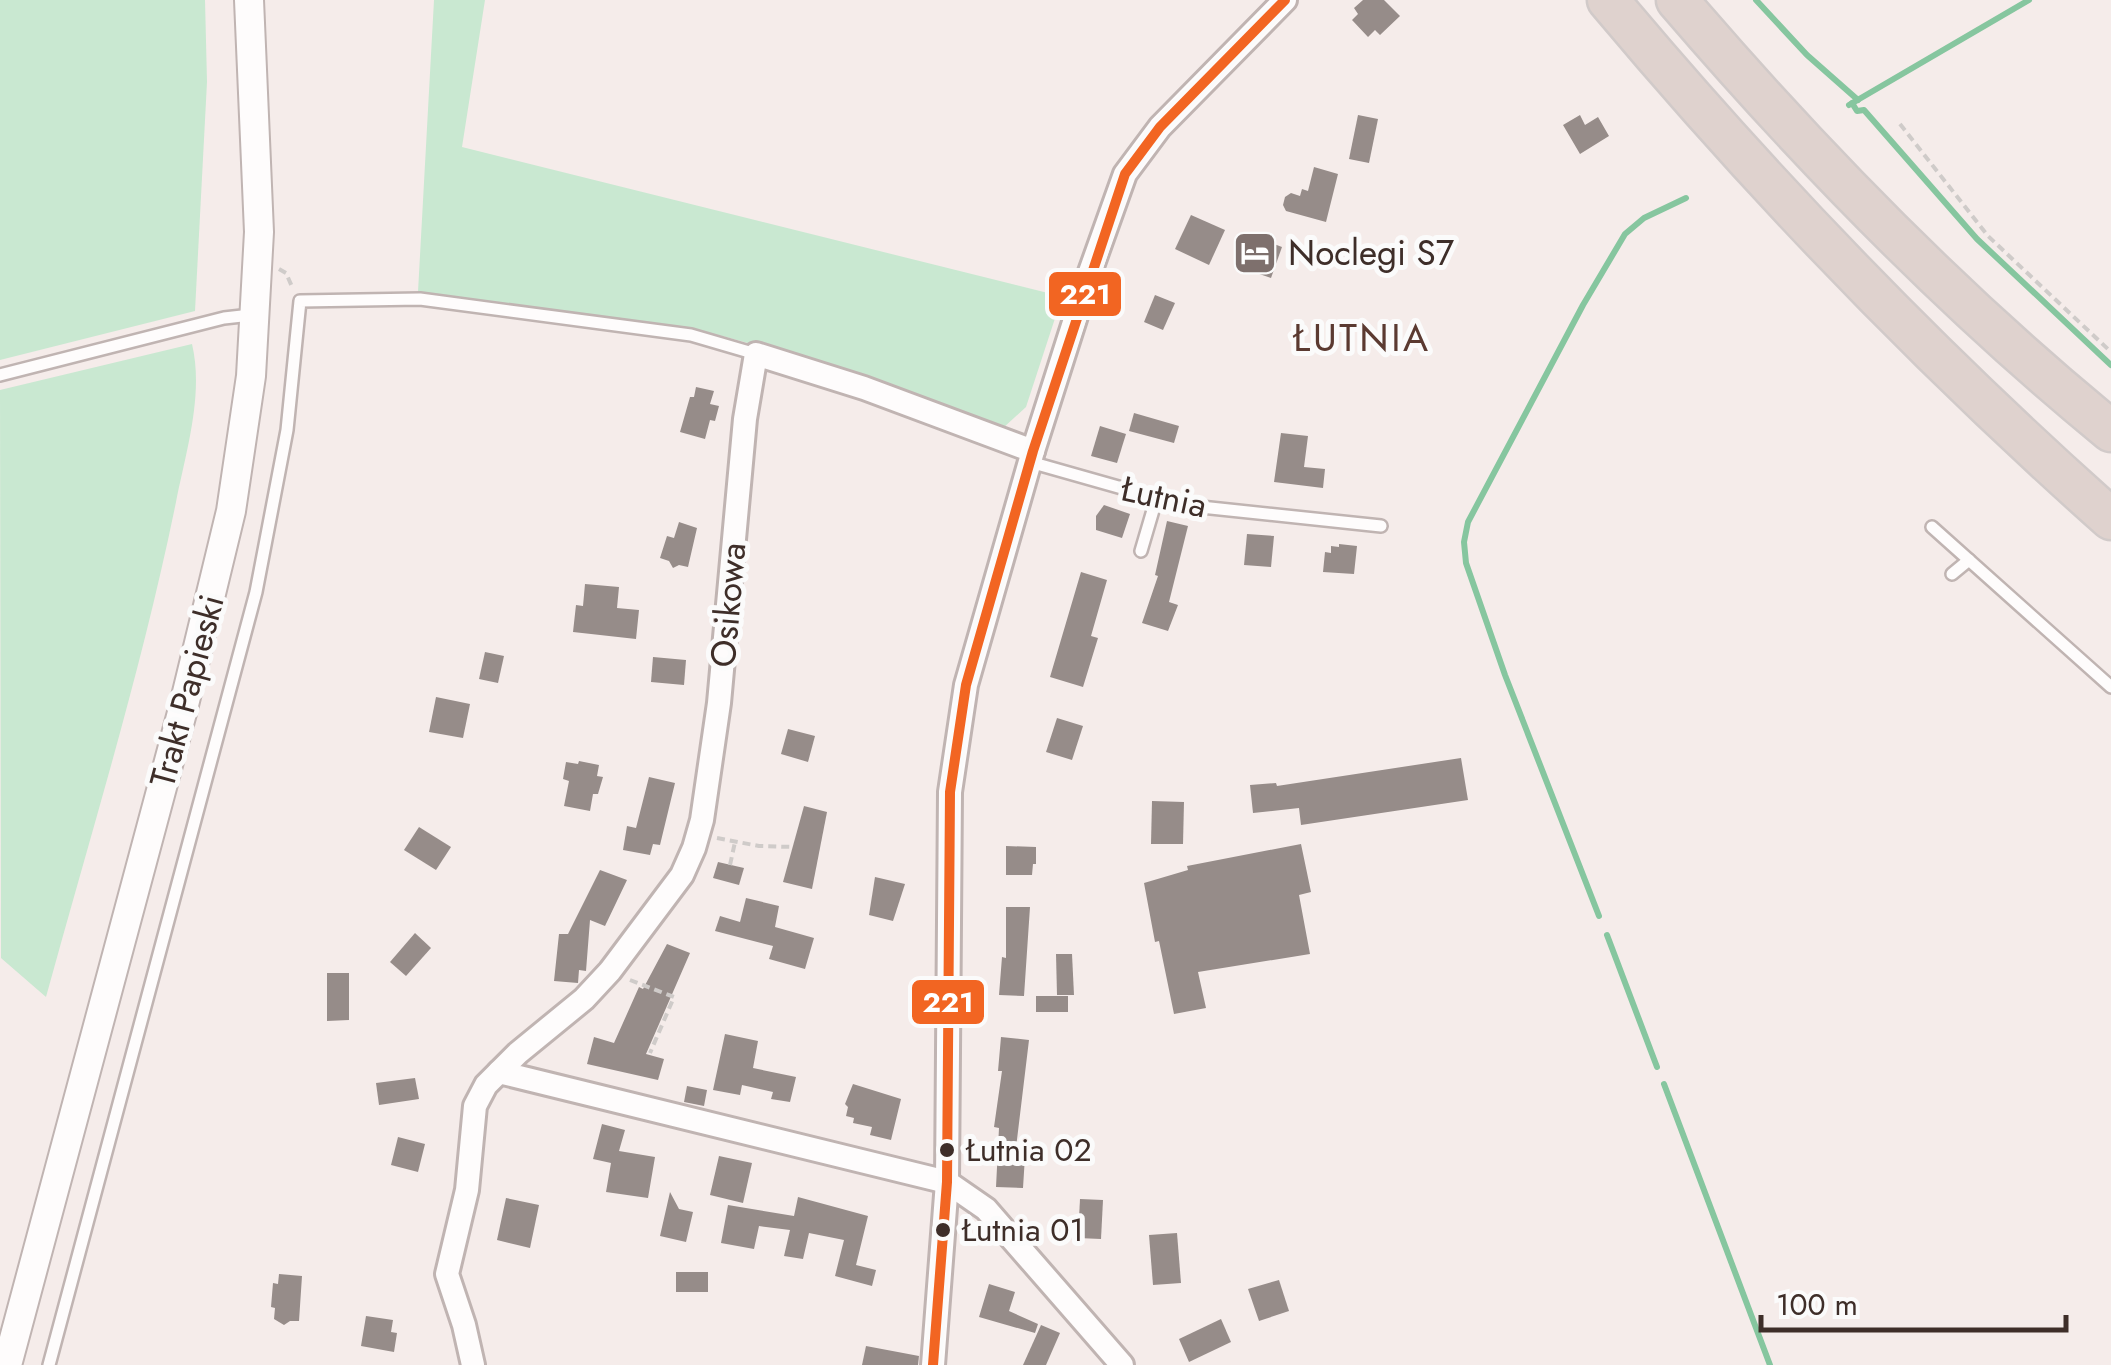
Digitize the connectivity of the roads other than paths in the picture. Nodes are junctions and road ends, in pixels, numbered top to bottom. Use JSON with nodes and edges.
{"nodes":[{"id":1,"x":250,"y":0,"type":"edge"},
{"id":2,"x":1285,"y":0,"type":"edge"},
{"id":3,"x":1608,"y":0,"type":"edge"},
{"id":4,"x":1676,"y":0,"type":"edge"},
{"id":5,"x":256,"y":315,"type":"junction"},
{"id":6,"x":756,"y":354,"type":"junction"},
{"id":7,"x":0,"y":375,"type":"edge"},
{"id":8,"x":2111,"y":431,"type":"edge"},
{"id":9,"x":1032,"y":456,"type":"junction"},
{"id":10,"x":1156,"y":500,"type":"junction"},
{"id":11,"x":2111,"y":520,"type":"edge"},
{"id":12,"x":1381,"y":526,"type":"dead end"},
{"id":13,"x":1932,"y":527,"type":"dead end"},
{"id":14,"x":1141,"y":552,"type":"dead end"},
{"id":15,"x":1969,"y":560,"type":"junction"},
{"id":16,"x":1952,"y":574,"type":"dead end"},
{"id":17,"x":2111,"y":687,"type":"edge"},
{"id":18,"x":499,"y":1072,"type":"junction"},
{"id":19,"x":946,"y":1182,"type":"junction"},
{"id":20,"x":7,"y":1365,"type":"edge"},
{"id":21,"x":49,"y":1365,"type":"edge"},
{"id":22,"x":473,"y":1365,"type":"edge"},
{"id":23,"x":933,"y":1365,"type":"edge"},
{"id":24,"x":1122,"y":1365,"type":"edge"}],
"edges":[{"from":1,"to":5,"type":"street","name":"Trakt Papieski"},
{"from":2,"to":9,"type":"street"},
{"from":3,"to":11,"type":"highway"},
{"from":4,"to":8,"type":"highway"},
{"from":5,"to":7,"type":"lane"},
{"from":5,"to":20,"type":"street","name":"Trakt Papieski"},
{"from":6,"to":9,"type":"street"},
{"from":6,"to":18,"type":"street","name":"Osikowa"},
{"from":6,"to":21,"type":"lane"},
{"from":9,"to":10,"type":"lane","name":"Łutnia"},
{"from":9,"to":19,"type":"street"},
{"from":10,"to":12,"type":"lane","name":"Łutnia"},
{"from":10,"to":14,"type":"lane"},
{"from":13,"to":15,"type":"lane"},
{"from":15,"to":16,"type":"lane"},
{"from":15,"to":17,"type":"lane"},
{"from":18,"to":19,"type":"street"},
{"from":18,"to":22,"type":"street","name":"Osikowa"},
{"from":19,"to":23,"type":"street"},
{"from":19,"to":24,"type":"street"}]}
